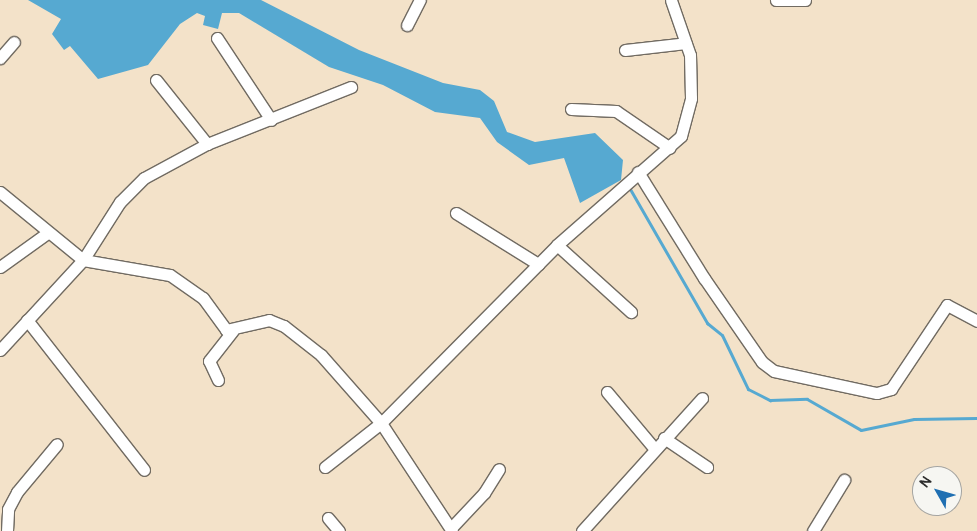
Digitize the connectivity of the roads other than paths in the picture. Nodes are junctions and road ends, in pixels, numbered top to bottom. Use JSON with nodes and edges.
{"nodes":[{"id":1,"x":420,"y":0,"type":"edge"},
{"id":2,"x":671,"y":0,"type":"edge"},
{"id":3,"x":776,"y":0,"type":"edge"},
{"id":4,"x":805,"y":0,"type":"edge"},
{"id":5,"x":407,"y":25,"type":"dead end"},
{"id":6,"x":217,"y":38,"type":"dead end"},
{"id":7,"x":14,"y":42,"type":"dead end"},
{"id":8,"x":686,"y":43,"type":"junction"},
{"id":9,"x":625,"y":50,"type":"dead end"},
{"id":10,"x":0,"y":58,"type":"edge"},
{"id":11,"x":156,"y":80,"type":"dead end"},
{"id":12,"x":350,"y":87,"type":"dead end"},
{"id":13,"x":571,"y":109,"type":"dead end"},
{"id":14,"x":271,"y":120,"type":"junction"},
{"id":15,"x":207,"y":144,"type":"junction"},
{"id":16,"x":670,"y":148,"type":"junction"},
{"id":17,"x":638,"y":172,"type":"junction"},
{"id":18,"x":0,"y":192,"type":"edge"},
{"id":19,"x":456,"y":213,"type":"dead end"},
{"id":20,"x":46,"y":234,"type":"junction"},
{"id":21,"x":557,"y":245,"type":"junction"},
{"id":22,"x":83,"y":260,"type":"junction"},
{"id":23,"x":538,"y":264,"type":"junction"},
{"id":24,"x":0,"y":268,"type":"edge"},
{"id":25,"x":631,"y":312,"type":"dead end"},
{"id":26,"x":27,"y":320,"type":"junction"},
{"id":27,"x":977,"y":321,"type":"edge"},
{"id":28,"x":233,"y":330,"type":"junction"},
{"id":29,"x":0,"y":350,"type":"edge"},
{"id":30,"x":218,"y":380,"type":"dead end"},
{"id":31,"x":607,"y":392,"type":"dead end"},
{"id":32,"x":702,"y":398,"type":"dead end"},
{"id":33,"x":381,"y":423,"type":"junction"},
{"id":34,"x":664,"y":438,"type":"junction"},
{"id":35,"x":57,"y":444,"type":"dead end"},
{"id":36,"x":654,"y":448,"type":"junction"},
{"id":37,"x":325,"y":467,"type":"dead end"},
{"id":38,"x":707,"y":468,"type":"dead end"},
{"id":39,"x":499,"y":469,"type":"dead end"},
{"id":40,"x":144,"y":470,"type":"dead end"},
{"id":41,"x":844,"y":480,"type":"dead end"},
{"id":42,"x":328,"y":518,"type":"dead end"},
{"id":43,"x":452,"y":530,"type":"edge"},
{"id":44,"x":7,"y":531,"type":"edge"},
{"id":45,"x":339,"y":531,"type":"edge"},
{"id":46,"x":582,"y":531,"type":"edge"},
{"id":47,"x":813,"y":531,"type":"edge"}],
"edges":[{"from":1,"to":5,"type":"street"},
{"from":2,"to":8,"type":"street"},
{"from":3,"to":4,"type":"street"},
{"from":6,"to":14,"type":"street"},
{"from":7,"to":10,"type":"street"},
{"from":8,"to":9,"type":"street"},
{"from":8,"to":16,"type":"street"},
{"from":11,"to":15,"type":"street"},
{"from":12,"to":14,"type":"street"},
{"from":13,"to":16,"type":"street"},
{"from":14,"to":15,"type":"street"},
{"from":15,"to":22,"type":"street"},
{"from":16,"to":17,"type":"street"},
{"from":17,"to":21,"type":"street"},
{"from":17,"to":27,"type":"street"},
{"from":18,"to":20,"type":"street"},
{"from":19,"to":23,"type":"street"},
{"from":20,"to":22,"type":"street"},
{"from":20,"to":24,"type":"street"},
{"from":21,"to":23,"type":"street"},
{"from":21,"to":25,"type":"street"},
{"from":22,"to":26,"type":"street"},
{"from":22,"to":28,"type":"street"},
{"from":23,"to":33,"type":"street"},
{"from":26,"to":29,"type":"street"},
{"from":26,"to":40,"type":"street"},
{"from":28,"to":30,"type":"street"},
{"from":28,"to":33,"type":"street"},
{"from":31,"to":36,"type":"street"},
{"from":32,"to":34,"type":"street"},
{"from":33,"to":37,"type":"street"},
{"from":33,"to":43,"type":"street"},
{"from":34,"to":36,"type":"street"},
{"from":34,"to":38,"type":"street"},
{"from":35,"to":44,"type":"street"},
{"from":36,"to":46,"type":"street"},
{"from":39,"to":43,"type":"street"},
{"from":41,"to":47,"type":"street"},
{"from":42,"to":45,"type":"street"}]}
